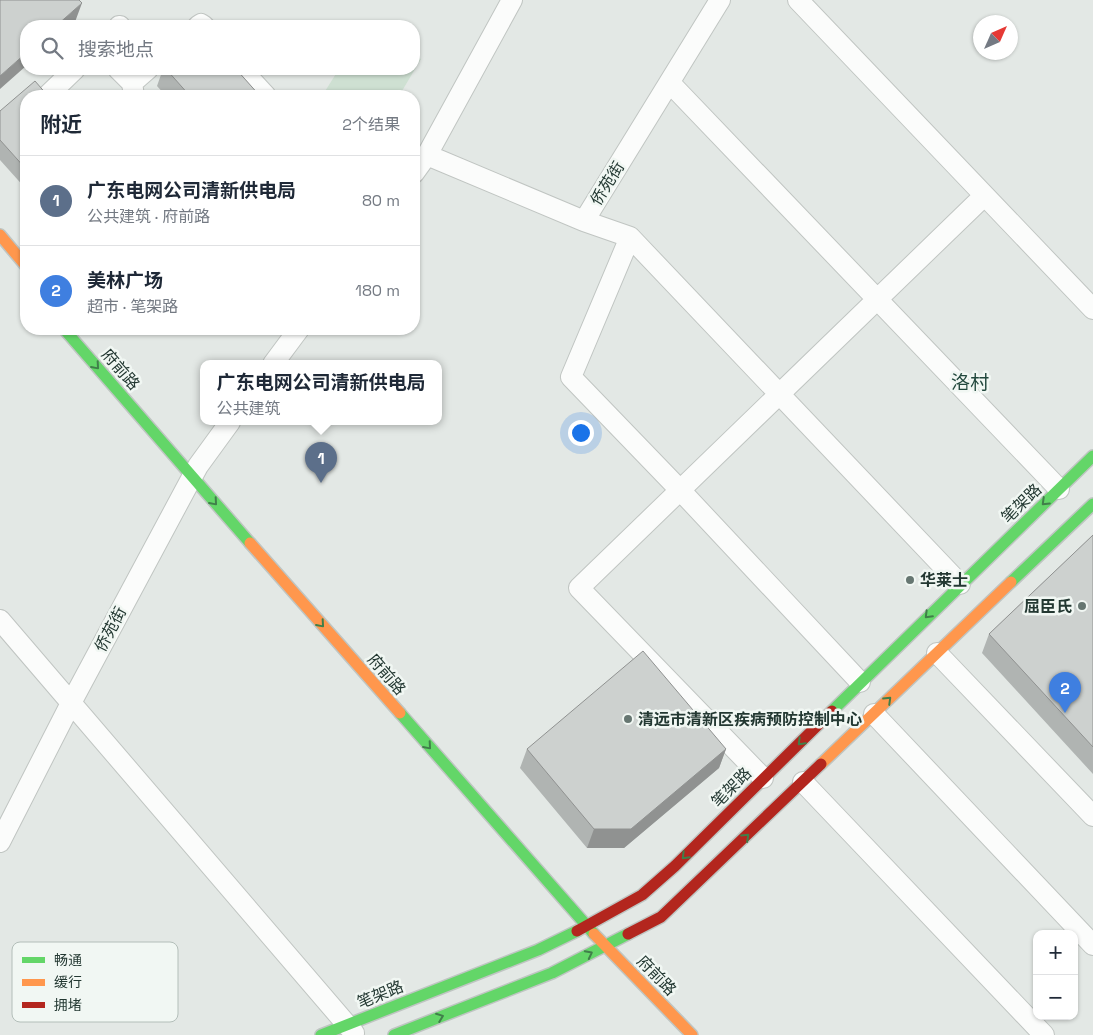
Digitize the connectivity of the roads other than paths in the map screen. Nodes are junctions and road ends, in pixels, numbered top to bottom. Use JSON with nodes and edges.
{"nodes":[{"id":1,"x":512,"y":0,"type":"edge"},
{"id":2,"x":720,"y":0,"type":"edge"},
{"id":3,"x":798,"y":0,"type":"edge"},
{"id":4,"x":69,"y":75,"type":"edge"},
{"id":5,"x":139,"y":75,"type":"edge"},
{"id":6,"x":247,"y":75,"type":"edge"},
{"id":7,"x":128,"y":83,"type":"edge"},
{"id":8,"x":670,"y":83,"type":"junction"},
{"id":9,"x":52,"y":90,"type":"edge"},
{"id":10,"x":260,"y":90,"type":"edge"},
{"id":11,"x":427,"y":155,"type":"junction"},
{"id":12,"x":420,"y":165,"type":"edge"},
{"id":13,"x":984,"y":196,"type":"junction"},
{"id":14,"x":584,"y":221,"type":"junction"},
{"id":15,"x":0,"y":235,"type":"edge"},
{"id":16,"x":630,"y":237,"type":"junction"},
{"id":17,"x":20,"y":259,"type":"edge"},
{"id":18,"x":878,"y":298,"type":"junction"},
{"id":19,"x":1093,"y":309,"type":"edge"},
{"id":20,"x":69,"y":335,"type":"edge"},
{"id":21,"x":295,"y":335,"type":"edge"},
{"id":22,"x":276,"y":360,"type":"edge"},
{"id":23,"x":111,"y":365,"type":"dead end"},
{"id":24,"x":779,"y":394,"type":"junction"},
{"id":25,"x":228,"y":425,"type":"edge"},
{"id":26,"x":1093,"y":456,"type":"edge"},
{"id":27,"x":195,"y":472,"type":"junction"},
{"id":28,"x":1059,"y":489,"type":"junction"},
{"id":29,"x":680,"y":490,"type":"junction"},
{"id":30,"x":1093,"y":504,"type":"edge"},
{"id":31,"x":960,"y":584,"type":"junction"},
{"id":32,"x":0,"y":620,"type":"edge"},
{"id":33,"x":937,"y":652,"type":"junction"},
{"id":34,"x":860,"y":682,"type":"junction"},
{"id":35,"x":71,"y":703,"type":"junction"},
{"id":36,"x":874,"y":714,"type":"junction"},
{"id":37,"x":764,"y":778,"type":"junction"},
{"id":38,"x":803,"y":782,"type":"junction"},
{"id":39,"x":1093,"y":816,"type":"edge"},
{"id":40,"x":0,"y":842,"type":"edge"},
{"id":41,"x":592,"y":924,"type":"junction"},
{"id":42,"x":611,"y":943,"type":"junction"},
{"id":43,"x":1093,"y":945,"type":"edge"},
{"id":44,"x":351,"y":1030,"type":"edge"},
{"id":45,"x":321,"y":1035,"type":"edge"},
{"id":46,"x":394,"y":1035,"type":"edge"},
{"id":47,"x":692,"y":1035,"type":"edge"},
{"id":48,"x":707,"y":1035,"type":"edge"},
{"id":49,"x":1044,"y":1035,"type":"edge"}],
"edges":[{"from":1,"to":11,"type":"street"},
{"from":2,"to":8,"type":"street","name":"侨苑街"},
{"from":3,"to":13,"type":"street"},
{"from":4,"to":9,"type":"street"},
{"from":5,"to":7,"type":"street"},
{"from":6,"to":10,"type":"street"},
{"from":8,"to":14,"type":"street","name":"侨苑街"},
{"from":8,"to":18,"type":"street"},
{"from":11,"to":12,"type":"street"},
{"from":11,"to":14,"type":"street","name":"侨苑街"},
{"from":13,"to":18,"type":"street"},
{"from":13,"to":19,"type":"street"},
{"from":14,"to":16,"type":"street"},
{"from":15,"to":17,"type":"main road"},
{"from":16,"to":24,"type":"street"},
{"from":16,"to":29,"type":"street"},
{"from":18,"to":24,"type":"street"},
{"from":18,"to":28,"type":"street"},
{"from":20,"to":27,"type":"main road","name":"府前路","one_way":true},
{"from":21,"to":22,"type":"street"},
{"from":23,"to":27,"type":"main road","name":"府前路"},
{"from":24,"to":29,"type":"street"},
{"from":24,"to":31,"type":"street"},
{"from":25,"to":27,"type":"street","name":"侨苑街"},
{"from":26,"to":28,"type":"main road","name":"笔架路"},
{"from":27,"to":35,"type":"street","name":"侨苑街"},
{"from":27,"to":41,"type":"main road","name":"府前路"},
{"from":28,"to":31,"type":"main road","name":"笔架路","one_way":true},
{"from":29,"to":34,"type":"street"},
{"from":29,"to":37,"type":"street"},
{"from":30,"to":33,"type":"main road"},
{"from":31,"to":34,"type":"main road","name":"笔架路","one_way":true},
{"from":32,"to":35,"type":"street"},
{"from":36,"to":33,"type":"main road","one_way":true},
{"from":33,"to":39,"type":"street"},
{"from":34,"to":37,"type":"main road","name":"笔架路","one_way":true},
{"from":35,"to":40,"type":"street","name":"侨苑街"},
{"from":35,"to":44,"type":"street"},
{"from":36,"to":38,"type":"main road"},
{"from":36,"to":43,"type":"street"},
{"from":37,"to":41,"type":"main road","name":"笔架路","one_way":true},
{"from":42,"to":38,"type":"main road","one_way":true},
{"from":38,"to":49,"type":"street"},
{"from":41,"to":42,"type":"main road","name":"府前路"},
{"from":41,"to":44,"type":"main road","name":"笔架路"},
{"from":46,"to":42,"type":"main road","one_way":true},
{"from":42,"to":47,"type":"main road","name":"府前路"},
{"from":42,"to":48,"type":"main road","name":"府前路"},
{"from":44,"to":45,"type":"main road","name":"笔架路"}]}
